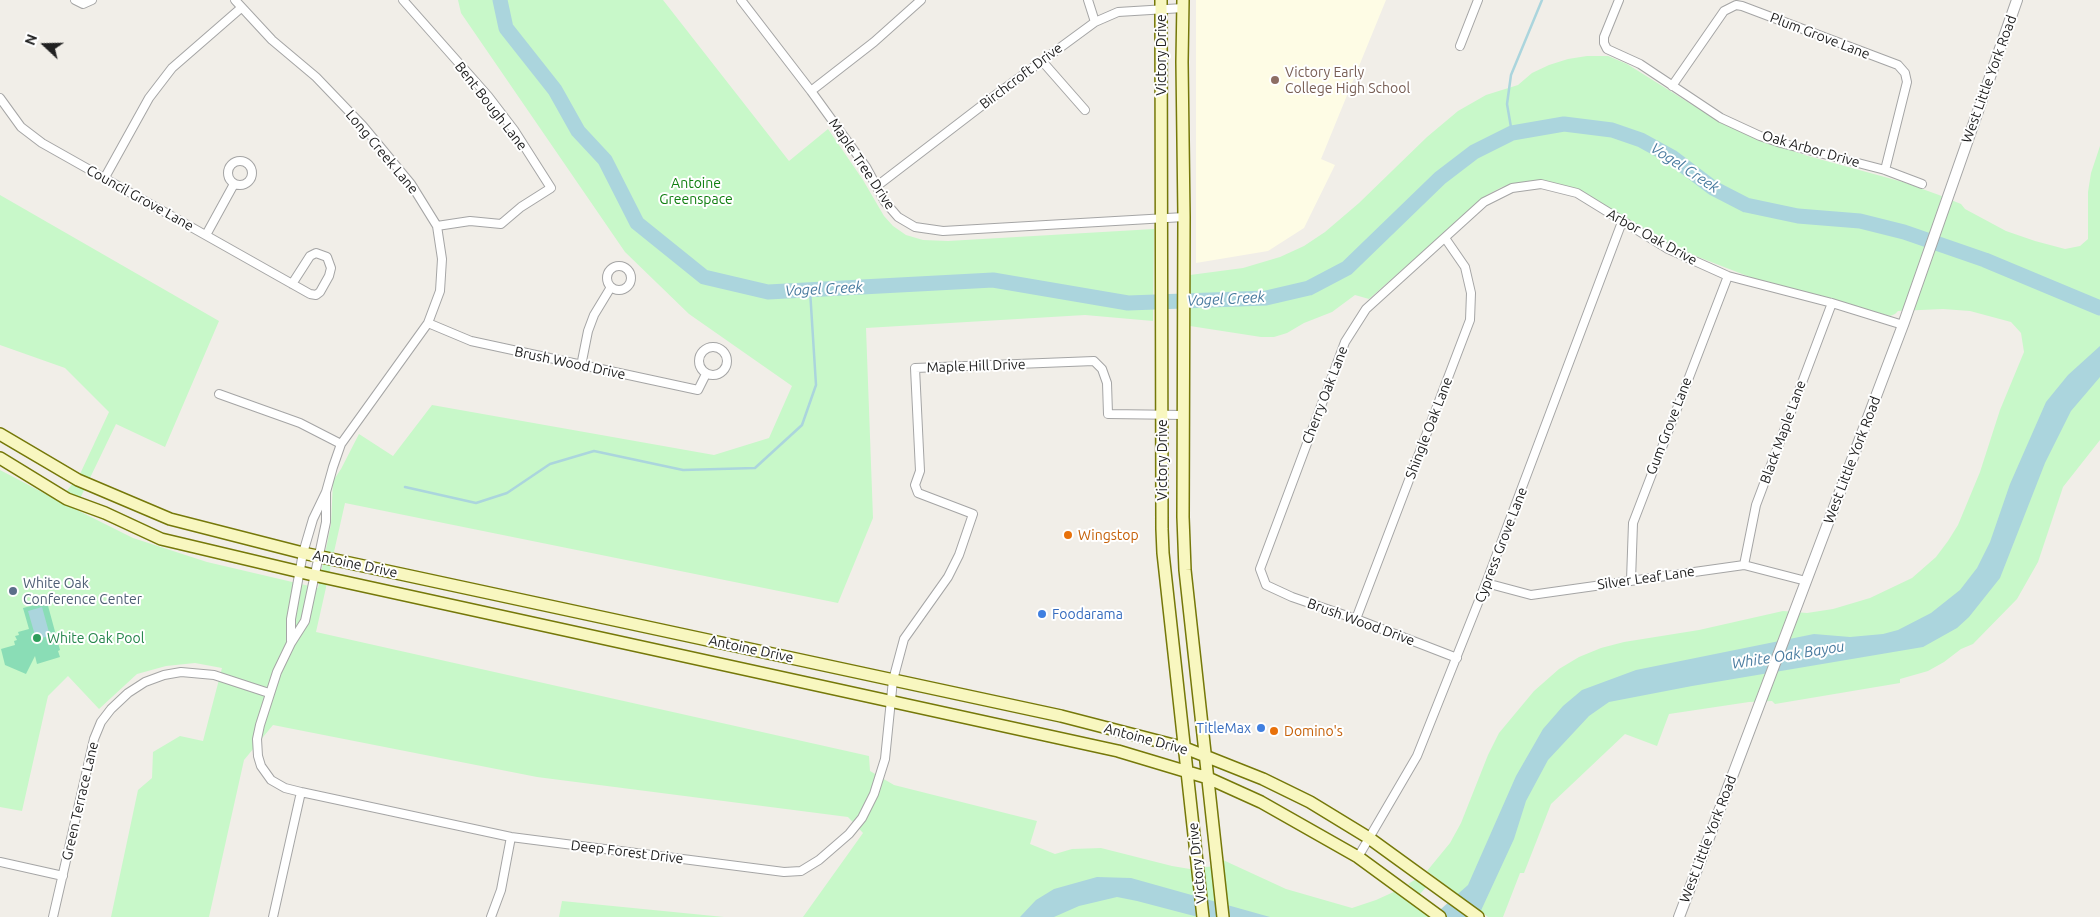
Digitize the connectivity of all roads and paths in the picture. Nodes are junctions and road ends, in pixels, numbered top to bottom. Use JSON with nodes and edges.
{"nodes":[{"id":1,"x":75,"y":0,"type":"edge"},
{"id":2,"x":92,"y":0,"type":"edge"},
{"id":3,"x":235,"y":0,"type":"edge"},
{"id":4,"x":403,"y":0,"type":"edge"},
{"id":5,"x":741,"y":0,"type":"edge"},
{"id":6,"x":921,"y":0,"type":"edge"},
{"id":7,"x":1088,"y":0,"type":"edge"},
{"id":8,"x":1478,"y":0,"type":"edge"},
{"id":9,"x":1619,"y":0,"type":"edge"},
{"id":10,"x":2017,"y":0,"type":"edge"},
{"id":11,"x":1161,"y":4,"type":"edge"},
{"id":12,"x":1183,"y":4,"type":"edge"},
{"id":13,"x":241,"y":8,"type":"junction"},
{"id":14,"x":1095,"y":22,"type":"junction"},
{"id":15,"x":1460,"y":46,"type":"dead end"},
{"id":16,"x":1042,"y":61,"type":"junction"},
{"id":17,"x":1672,"y":86,"type":"junction"},
{"id":18,"x":811,"y":91,"type":"junction"},
{"id":19,"x":0,"y":98,"type":"edge"},
{"id":20,"x":1085,"y":110,"type":"dead end"},
{"id":21,"x":1885,"y":170,"type":"junction"},
{"id":22,"x":104,"y":179,"type":"junction"},
{"id":23,"x":234,"y":184,"type":"dead end"},
{"id":24,"x":1922,"y":184,"type":"dead end"},
{"id":25,"x":877,"y":186,"type":"junction"},
{"id":26,"x":1184,"y":217,"type":"junction"},
{"id":27,"x":1161,"y":218,"type":"junction"},
{"id":28,"x":1622,"y":222,"type":"junction"},
{"id":29,"x":437,"y":226,"type":"junction"},
{"id":30,"x":206,"y":234,"type":"junction"},
{"id":31,"x":1445,"y":238,"type":"junction"},
{"id":32,"x":1728,"y":276,"type":"junction"},
{"id":33,"x":292,"y":284,"type":"junction"},
{"id":34,"x":611,"y":287,"type":"dead end"},
{"id":35,"x":1832,"y":303,"type":"junction"},
{"id":36,"x":428,"y":323,"type":"junction"},
{"id":37,"x":1903,"y":325,"type":"junction"},
{"id":38,"x":582,"y":366,"type":"junction"},
{"id":39,"x":706,"y":374,"type":"dead end"},
{"id":40,"x":219,"y":394,"type":"dead end"},
{"id":41,"x":1162,"y":415,"type":"junction"},
{"id":42,"x":1184,"y":415,"type":"junction"},
{"id":43,"x":0,"y":434,"type":"edge"},
{"id":44,"x":341,"y":444,"type":"junction"},
{"id":45,"x":0,"y":458,"type":"edge"},
{"id":46,"x":78,"y":480,"type":"junction"},
{"id":47,"x":326,"y":492,"type":"junction"},
{"id":48,"x":67,"y":499,"type":"junction"},
{"id":49,"x":170,"y":519,"type":"junction"},
{"id":50,"x":161,"y":539,"type":"junction"},
{"id":51,"x":304,"y":553,"type":"junction"},
{"id":52,"x":317,"y":556,"type":"junction"},
{"id":53,"x":1744,"y":565,"type":"junction"},
{"id":54,"x":300,"y":572,"type":"junction"},
{"id":55,"x":313,"y":576,"type":"junction"},
{"id":56,"x":1631,"y":580,"type":"junction"},
{"id":57,"x":1806,"y":581,"type":"junction"},
{"id":58,"x":436,"y":582,"type":"junction"},
{"id":59,"x":1486,"y":583,"type":"junction"},
{"id":60,"x":1266,"y":585,"type":"joint"},
{"id":61,"x":432,"y":601,"type":"junction"},
{"id":62,"x":560,"y":608,"type":"junction"},
{"id":63,"x":1190,"y":618,"type":"junction"},
{"id":64,"x":1356,"y":619,"type":"junction"},
{"id":65,"x":1171,"y":622,"type":"junction"},
{"id":66,"x":556,"y":628,"type":"junction"},
{"id":67,"x":291,"y":643,"type":"junction"},
{"id":68,"x":727,"y":643,"type":"junction"},
{"id":69,"x":1457,"y":658,"type":"junction"},
{"id":70,"x":722,"y":665,"type":"junction"},
{"id":71,"x":893,"y":680,"type":"junction"},
{"id":72,"x":269,"y":693,"type":"junction"},
{"id":73,"x":890,"y":702,"type":"junction"},
{"id":74,"x":1010,"y":706,"type":"junction"},
{"id":75,"x":1009,"y":728,"type":"junction"},
{"id":76,"x":257,"y":748,"type":"joint"},
{"id":77,"x":1184,"y":748,"type":"junction"},
{"id":78,"x":1206,"y":756,"type":"junction"},
{"id":79,"x":1187,"y":771,"type":"junction"},
{"id":80,"x":1208,"y":778,"type":"junction"},
{"id":81,"x":301,"y":792,"type":"junction"},
{"id":82,"x":511,"y":837,"type":"junction"},
{"id":83,"x":1369,"y":838,"type":"junction"},
{"id":84,"x":1358,"y":857,"type":"junction"},
{"id":85,"x":0,"y":862,"type":"edge"},
{"id":86,"x":63,"y":876,"type":"junction"},
{"id":87,"x":53,"y":917,"type":"edge"},
{"id":88,"x":273,"y":917,"type":"edge"},
{"id":89,"x":491,"y":917,"type":"edge"},
{"id":90,"x":1203,"y":917,"type":"edge"},
{"id":91,"x":1223,"y":917,"type":"edge"},
{"id":92,"x":1440,"y":917,"type":"edge"},
{"id":93,"x":1478,"y":917,"type":"edge"},
{"id":94,"x":1679,"y":917,"type":"edge"}],
"edges":[{"from":1,"to":2,"type":"street"},
{"from":3,"to":13,"type":"street","name":"Long Creek Lane"},
{"from":4,"to":29,"type":"street","name":"Bent Bough Lane"},
{"from":5,"to":18,"type":"street","name":"Maple Tree Drive"},
{"from":6,"to":18,"type":"street"},
{"from":7,"to":14,"type":"street"},
{"from":8,"to":15,"type":"street"},
{"from":9,"to":17,"type":"street","name":"Oak Arbor Drive"},
{"from":10,"to":37,"type":"street","name":"West Little York Road"},
{"from":11,"to":12,"type":"street","name":"Birchcroft Drive"},
{"from":11,"to":14,"type":"street","name":"Birchcroft Drive"},
{"from":11,"to":27,"type":"main road","name":"Victory Drive"},
{"from":12,"to":26,"type":"main road","name":"Victory Drive"},
{"from":13,"to":22,"type":"street"},
{"from":13,"to":29,"type":"street","name":"Long Creek Lane"},
{"from":14,"to":16,"type":"street","name":"Birchcroft Drive"},
{"from":16,"to":20,"type":"street"},
{"from":16,"to":25,"type":"street","name":"Birchcroft Drive"},
{"from":17,"to":21,"type":"street","name":"Oak Arbor Drive"},
{"from":17,"to":21,"type":"street","name":"Plum Grove Lane"},
{"from":18,"to":25,"type":"street","name":"Maple Tree Drive"},
{"from":19,"to":22,"type":"street","name":"Council Grove Lane"},
{"from":21,"to":24,"type":"street","name":"Oak Arbor Drive"},
{"from":22,"to":30,"type":"street","name":"Council Grove Lane"},
{"from":23,"to":30,"type":"street"},
{"from":25,"to":27,"type":"street","name":"Maple Tree Drive"},
{"from":26,"to":27,"type":"street","name":"Maple Tree Drive"},
{"from":26,"to":42,"type":"main road","name":"Victory Drive"},
{"from":27,"to":41,"type":"main road","name":"Victory Drive"},
{"from":28,"to":31,"type":"street","name":"Arbor Oak Drive"},
{"from":28,"to":32,"type":"street","name":"Arbor Oak Drive"},
{"from":28,"to":59,"type":"street","name":"Cypress Grove Lane"},
{"from":29,"to":36,"type":"street","name":"Long Creek Lane"},
{"from":30,"to":33,"type":"street","name":"Council Grove Lane"},
{"from":31,"to":60,"type":"street","name":"Cherry Oak Lane"},
{"from":31,"to":64,"type":"street","name":"Shingle Oak Lane"},
{"from":32,"to":35,"type":"street","name":"Arbor Oak Drive"},
{"from":32,"to":56,"type":"street","name":"Gum Grove Lane"},
{"from":33,"to":33,"type":"street","name":"Council Grove Lane"},
{"from":34,"to":38,"type":"street"},
{"from":35,"to":37,"type":"street","name":"Arbor Oak Drive"},
{"from":35,"to":53,"type":"street","name":"Black Maple Lane"},
{"from":36,"to":38,"type":"street","name":"Brush Wood Drive"},
{"from":36,"to":44,"type":"street","name":"Long Creek Lane"},
{"from":37,"to":57,"type":"street","name":"West Little York Road"},
{"from":38,"to":39,"type":"street","name":"Brush Wood Drive"},
{"from":40,"to":44,"type":"street"},
{"from":41,"to":42,"type":"street","name":"Maple Hill Drive"},
{"from":41,"to":65,"type":"main road","name":"Victory Drive"},
{"from":41,"to":71,"type":"street","name":"Maple Hill Drive"},
{"from":42,"to":63,"type":"main road","name":"Victory Drive"},
{"from":43,"to":46,"type":"main road","name":"Antoine Drive"},
{"from":44,"to":47,"type":"street","name":"Long Creek Lane"},
{"from":45,"to":48,"type":"main road","name":"Antoine Drive"},
{"from":46,"to":48,"type":"main road"},
{"from":46,"to":49,"type":"main road","name":"Antoine Drive"},
{"from":47,"to":51,"type":"street","name":"Long Creek Lane"},
{"from":47,"to":52,"type":"street","name":"Long Creek Lane"},
{"from":48,"to":50,"type":"main road","name":"Antoine Drive"},
{"from":49,"to":50,"type":"main road"},
{"from":49,"to":51,"type":"main road","name":"Antoine Drive"},
{"from":50,"to":54,"type":"main road","name":"Antoine Drive"},
{"from":51,"to":52,"type":"main road","name":"Antoine Drive"},
{"from":51,"to":54,"type":"street","name":"Long Creek Lane"},
{"from":52,"to":55,"type":"street","name":"Long Creek Lane"},
{"from":52,"to":58,"type":"main road","name":"Antoine Drive"},
{"from":53,"to":56,"type":"street","name":"Silver Leaf Lane"},
{"from":53,"to":57,"type":"street","name":"Silver Leaf Lane"},
{"from":54,"to":55,"type":"main road","name":"Antoine Drive"},
{"from":54,"to":67,"type":"street","name":"Long Creek Lane"},
{"from":55,"to":61,"type":"main road","name":"Antoine Drive"},
{"from":55,"to":67,"type":"street","name":"Long Creek Lane"},
{"from":56,"to":59,"type":"street","name":"Silver Leaf Lane"},
{"from":57,"to":94,"type":"street","name":"West Little York Road"},
{"from":58,"to":61,"type":"main road"},
{"from":58,"to":62,"type":"main road","name":"Antoine Drive"},
{"from":59,"to":69,"type":"street","name":"Cypress Grove Lane"},
{"from":60,"to":64,"type":"street","name":"Brush Wood Drive"},
{"from":61,"to":66,"type":"main road","name":"Antoine Drive"},
{"from":62,"to":66,"type":"main road"},
{"from":62,"to":68,"type":"main road","name":"Antoine Drive"},
{"from":63,"to":65,"type":"main road"},
{"from":63,"to":78,"type":"main road","name":"Victory Drive"},
{"from":64,"to":69,"type":"street","name":"Brush Wood Drive"},
{"from":65,"to":77,"type":"main road","name":"Victory Drive"},
{"from":66,"to":70,"type":"main road","name":"Antoine Drive"},
{"from":67,"to":72,"type":"street","name":"Long Creek Lane"},
{"from":68,"to":70,"type":"main road"},
{"from":68,"to":71,"type":"main road","name":"Antoine Drive"},
{"from":69,"to":83,"type":"street","name":"Cypress Grove Lane"},
{"from":70,"to":73,"type":"main road","name":"Antoine Drive"},
{"from":71,"to":73,"type":"street","name":"Deep Forest Drive"},
{"from":71,"to":74,"type":"main road","name":"Antoine Drive"},
{"from":72,"to":76,"type":"street","name":"Long Creek Lane"},
{"from":72,"to":86,"type":"street","name":"Green Terrace Lane"},
{"from":73,"to":75,"type":"main road","name":"Antoine Drive"},
{"from":73,"to":82,"type":"street","name":"Deep Forest Drive"},
{"from":74,"to":75,"type":"main road"},
{"from":74,"to":77,"type":"main road","name":"Antoine Drive"},
{"from":75,"to":79,"type":"main road","name":"Antoine Drive"},
{"from":76,"to":81,"type":"street","name":"Deep Forest Drive"},
{"from":77,"to":78,"type":"main road","name":"Antoine Drive"},
{"from":77,"to":79,"type":"main road","name":"Victory Drive"},
{"from":78,"to":80,"type":"main road","name":"Victory Drive"},
{"from":78,"to":83,"type":"main road","name":"Antoine Drive"},
{"from":79,"to":80,"type":"main road","name":"Antoine Drive"},
{"from":79,"to":90,"type":"main road","name":"Victory Drive"},
{"from":80,"to":84,"type":"main road","name":"Antoine Drive"},
{"from":80,"to":91,"type":"main road","name":"Victory Drive"},
{"from":81,"to":82,"type":"street","name":"Deep Forest Drive"},
{"from":81,"to":88,"type":"street"},
{"from":82,"to":89,"type":"street"},
{"from":83,"to":84,"type":"street","name":"Cypress Grove Lane"},
{"from":83,"to":93,"type":"main road","name":"Antoine Drive"},
{"from":84,"to":92,"type":"main road","name":"Antoine Drive"},
{"from":85,"to":86,"type":"street"},
{"from":86,"to":87,"type":"street","name":"Green Terrace Lane"}]}
